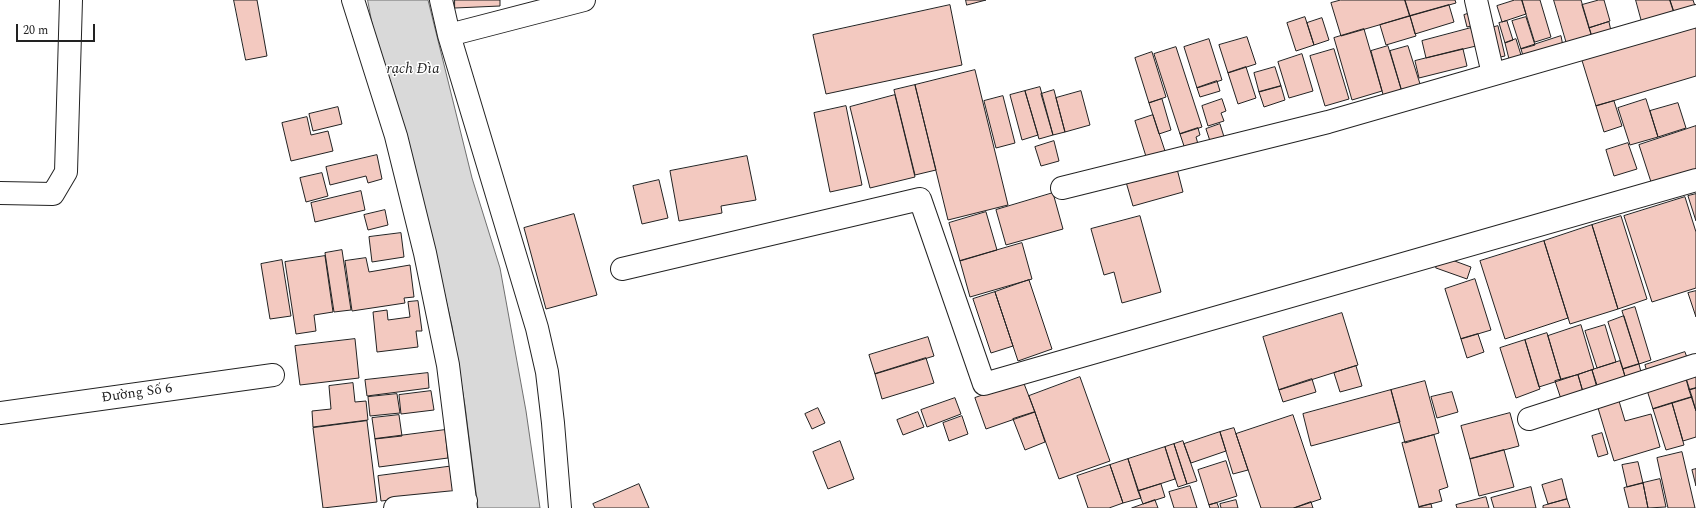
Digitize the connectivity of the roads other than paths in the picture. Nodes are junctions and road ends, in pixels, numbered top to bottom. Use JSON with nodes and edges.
{"nodes":[{"id":1,"x":71,"y":0,"type":"edge"},
{"id":2,"x":353,"y":0,"type":"edge"},
{"id":3,"x":442,"y":0,"type":"edge"},
{"id":4,"x":584,"y":0,"type":"edge"},
{"id":5,"x":1476,"y":0,"type":"edge"},
{"id":6,"x":1696,"y":16,"type":"edge"},
{"id":7,"x":449,"y":35,"type":"junction"},
{"id":8,"x":1493,"y":74,"type":"junction"},
{"id":9,"x":1696,"y":180,"type":"edge"},
{"id":10,"x":1062,"y":188,"type":"dead end"},
{"id":11,"x":0,"y":193,"type":"edge"},
{"id":12,"x":622,"y":269,"type":"dead end"},
{"id":13,"x":1696,"y":365,"type":"edge"},
{"id":14,"x":273,"y":375,"type":"dead end"},
{"id":15,"x":0,"y":413,"type":"edge"},
{"id":16,"x":1529,"y":419,"type":"dead end"},
{"id":17,"x":466,"y":504,"type":"edge"},
{"id":18,"x":395,"y":508,"type":"edge"},
{"id":19,"x":560,"y":508,"type":"edge"}],
"edges":[{"from":1,"to":11,"type":"street"},
{"from":2,"to":17,"type":"street"},
{"from":3,"to":7,"type":"street"},
{"from":4,"to":7,"type":"street"},
{"from":5,"to":8,"type":"street"},
{"from":6,"to":8,"type":"street"},
{"from":7,"to":19,"type":"street"},
{"from":8,"to":10,"type":"street"},
{"from":9,"to":12,"type":"street"},
{"from":13,"to":16,"type":"street"},
{"from":14,"to":15,"type":"street","name":"Đường Số 6"},
{"from":17,"to":18,"type":"street"}]}
